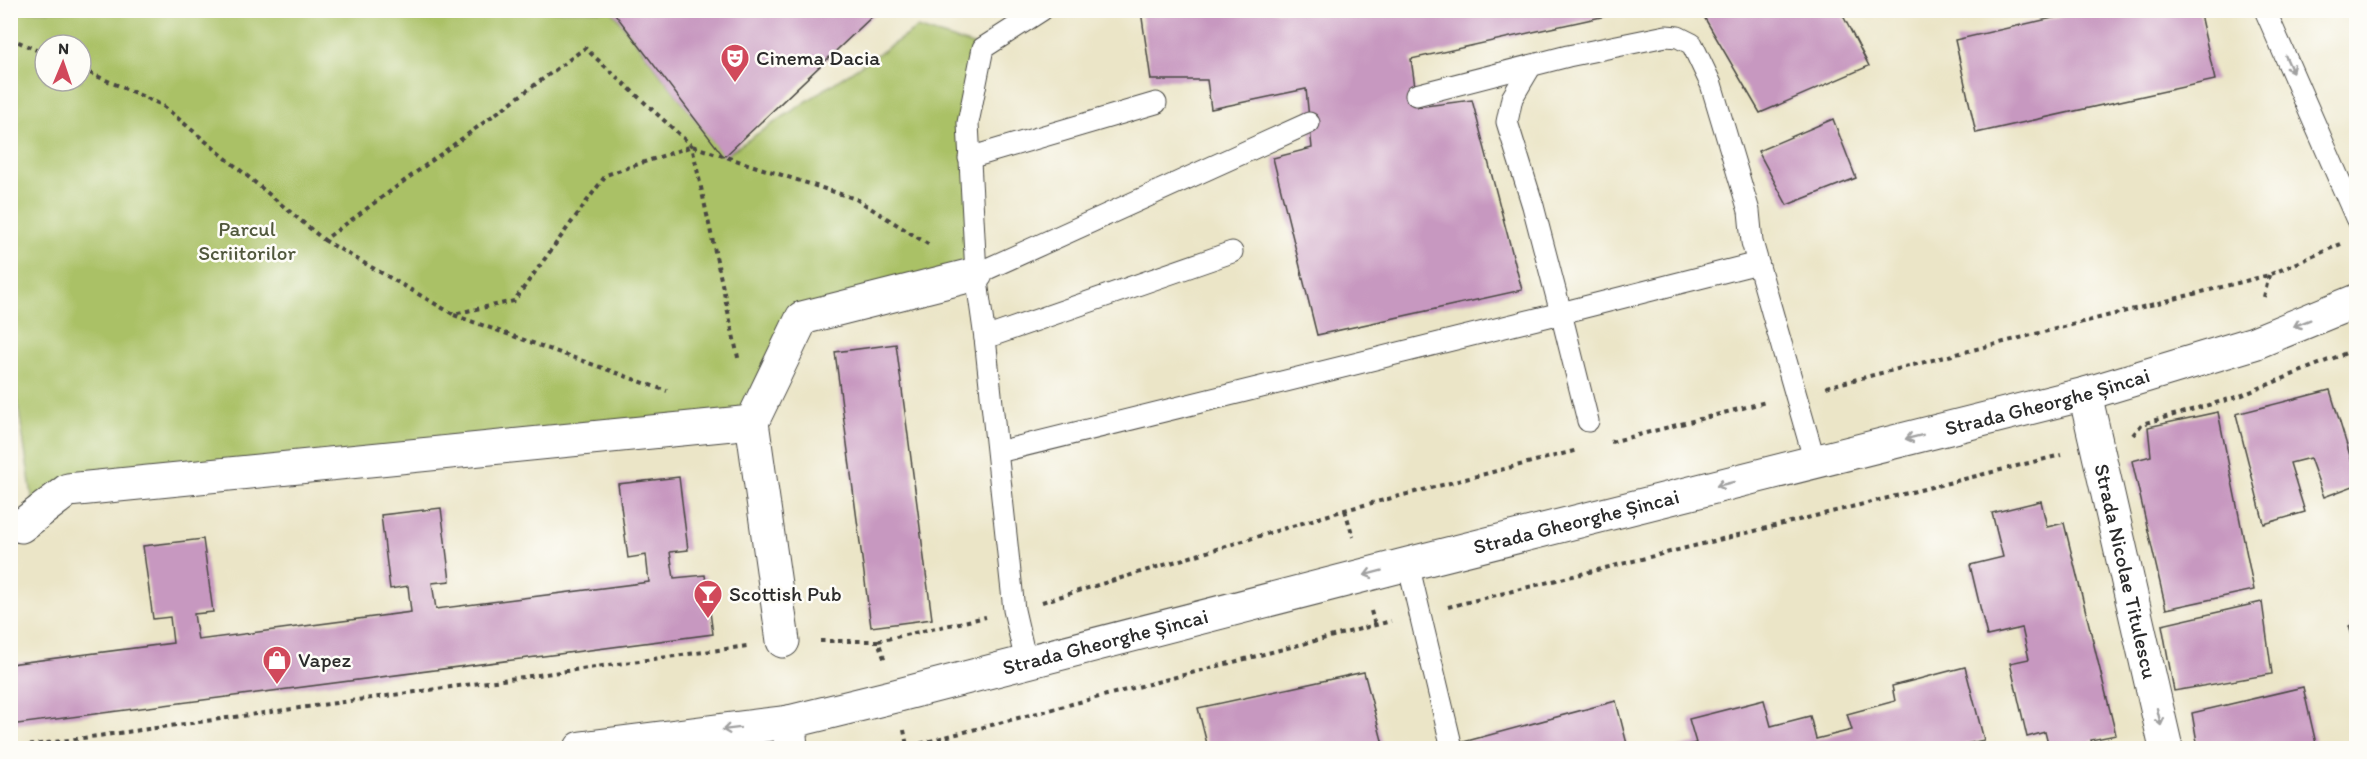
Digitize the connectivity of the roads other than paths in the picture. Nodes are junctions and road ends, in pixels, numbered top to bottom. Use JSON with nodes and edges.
{"nodes":[{"id":1,"x":1042,"y":10,"type":"edge"},
{"id":2,"x":2268,"y":12,"type":"edge"},
{"id":3,"x":1531,"y":66,"type":"junction"},
{"id":4,"x":1416,"y":95,"type":"dead end"},
{"id":5,"x":1156,"y":103,"type":"dead end"},
{"id":6,"x":1309,"y":123,"type":"dead end"},
{"id":7,"x":969,"y":158,"type":"junction"},
{"id":8,"x":2356,"y":218,"type":"edge"},
{"id":9,"x":1232,"y":252,"type":"dead end"},
{"id":10,"x":1758,"y":263,"type":"junction"},
{"id":11,"x":976,"y":274,"type":"junction"},
{"id":12,"x":2356,"y":301,"type":"edge"},
{"id":13,"x":1561,"y":313,"type":"junction"},
{"id":14,"x":985,"y":338,"type":"junction"},
{"id":15,"x":2085,"y":394,"type":"junction"},
{"id":16,"x":1588,"y":421,"type":"dead end"},
{"id":17,"x":752,"y":422,"type":"junction"},
{"id":18,"x":998,"y":452,"type":"junction"},
{"id":19,"x":1815,"y":462,"type":"junction"},
{"id":20,"x":21,"y":526,"type":"dead end"},
{"id":21,"x":1408,"y":564,"type":"junction"},
{"id":22,"x":783,"y":641,"type":"road end"},
{"id":23,"x":1026,"y":662,"type":"junction"},
{"id":24,"x":790,"y":735,"type":"edge"},
{"id":25,"x":581,"y":748,"type":"edge"},
{"id":26,"x":1452,"y":748,"type":"edge"},
{"id":27,"x":2166,"y":748,"type":"edge"}],
"edges":[{"from":1,"to":7,"type":"lane"},
{"from":2,"to":8,"type":"lane","one_way":true},
{"from":3,"to":4,"type":"lane"},
{"from":3,"to":10,"type":"lane"},
{"from":3,"to":13,"type":"lane"},
{"from":5,"to":7,"type":"lane"},
{"from":6,"to":11,"type":"lane"},
{"from":7,"to":11,"type":"lane"},
{"from":9,"to":14,"type":"lane"},
{"from":10,"to":13,"type":"lane"},
{"from":10,"to":19,"type":"lane"},
{"from":11,"to":14,"type":"lane"},
{"from":11,"to":17,"type":"main road"},
{"from":12,"to":15,"type":"main road","name":"Strada Gheorghe Șincai","one_way":true},
{"from":13,"to":16,"type":"lane"},
{"from":13,"to":18,"type":"lane"},
{"from":14,"to":18,"type":"lane"},
{"from":15,"to":19,"type":"main road","name":"Strada Gheorghe Șincai","one_way":true},
{"from":15,"to":27,"type":"main road","name":"Strada Nicolae Titulescu","one_way":true},
{"from":17,"to":20,"type":"main road"},
{"from":17,"to":22,"type":"main road"},
{"from":18,"to":23,"type":"lane"},
{"from":19,"to":21,"type":"main road","name":"Strada Gheorghe Șincai","one_way":true},
{"from":21,"to":23,"type":"main road","name":"Strada Gheorghe Șincai","one_way":true},
{"from":21,"to":26,"type":"lane"},
{"from":23,"to":24,"type":"main road","name":"Strada Gheorghe Șincai"},
{"from":24,"to":25,"type":"main road","name":"Strada Gheorghe Șincai","one_way":true}]}
